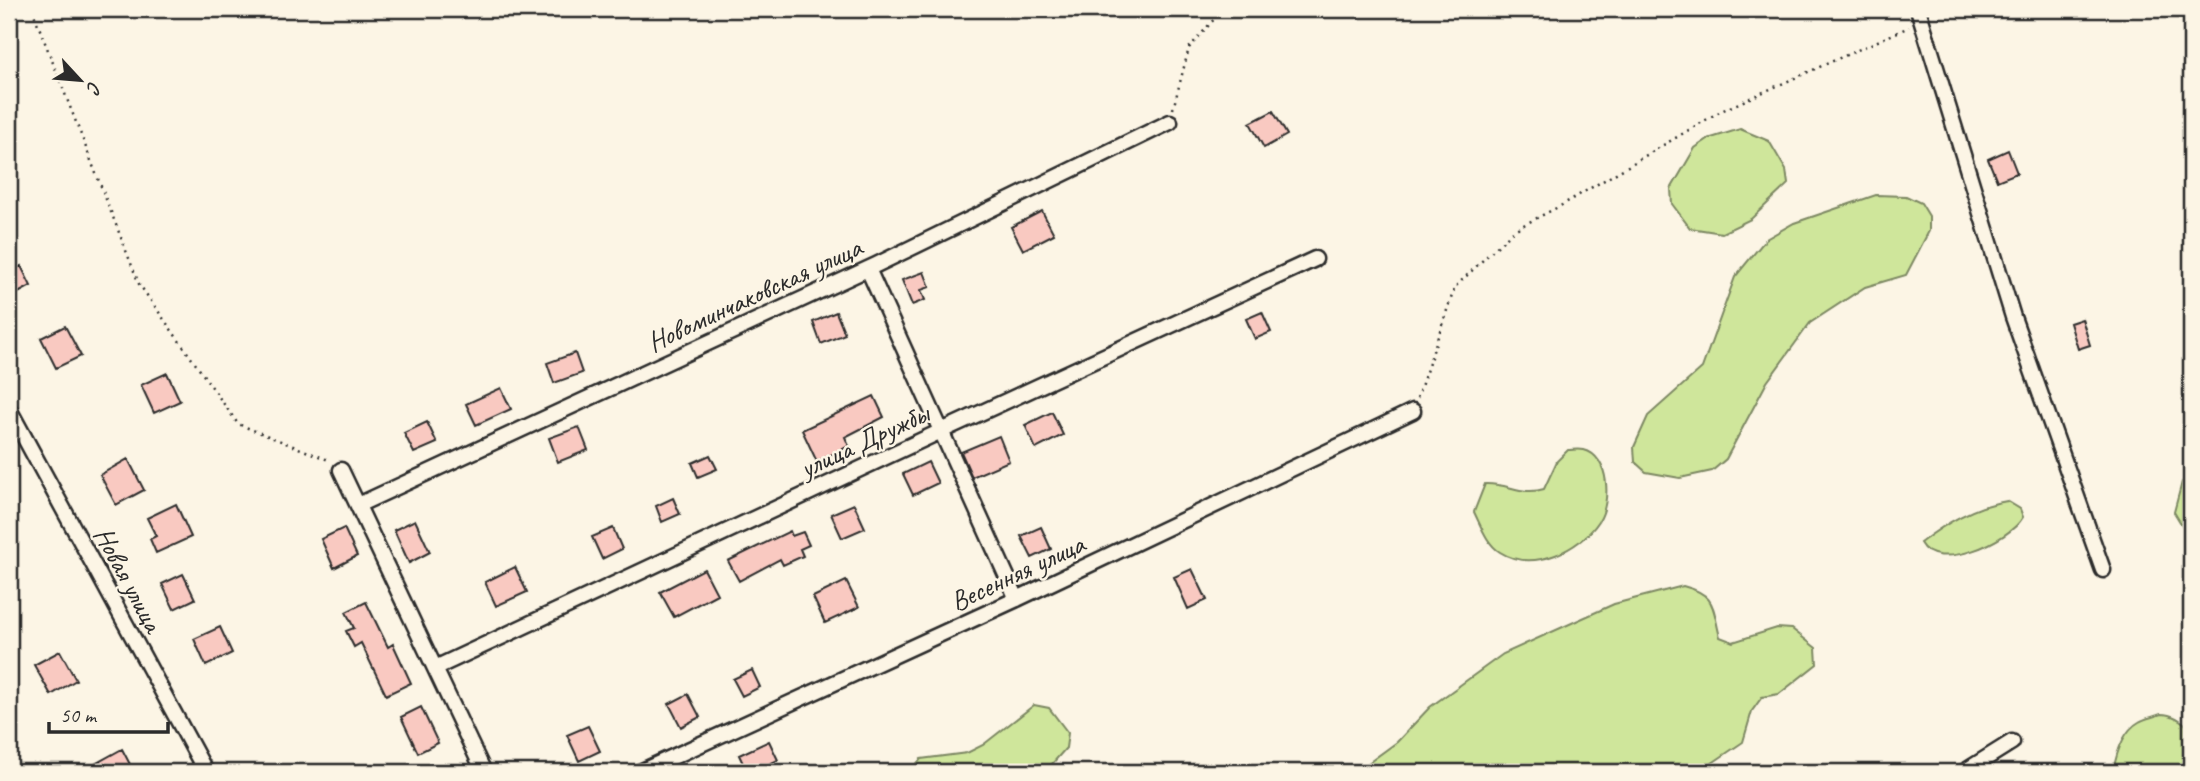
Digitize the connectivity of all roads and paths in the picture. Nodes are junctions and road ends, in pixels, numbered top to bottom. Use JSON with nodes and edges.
{"nodes":[{"id":1,"x":32,"y":9,"type":"edge"},
{"id":2,"x":1223,"y":9,"type":"edge"},
{"id":3,"x":1919,"y":15,"type":"edge"},
{"id":4,"x":1170,"y":122,"type":"joint"},
{"id":5,"x":1315,"y":259,"type":"dead end"},
{"id":6,"x":868,"y":269,"type":"junction"},
{"id":7,"x":9,"y":409,"type":"edge"},
{"id":8,"x":1413,"y":411,"type":"joint"},
{"id":9,"x":942,"y":431,"type":"junction"},
{"id":10,"x":341,"y":470,"type":"joint"},
{"id":11,"x":358,"y":505,"type":"junction"},
{"id":12,"x":2103,"y":570,"type":"dead end"},
{"id":13,"x":1017,"y":599,"type":"junction"},
{"id":14,"x":435,"y":668,"type":"junction"},
{"id":15,"x":2012,"y":742,"type":"dead end"},
{"id":16,"x":206,"y":772,"type":"edge"},
{"id":17,"x":484,"y":772,"type":"edge"},
{"id":18,"x":640,"y":772,"type":"edge"},
{"id":19,"x":1964,"y":772,"type":"edge"}],
"edges":[{"from":1,"to":10,"type":"path"},
{"from":2,"to":4,"type":"path"},
{"from":3,"to":8,"type":"path"},
{"from":3,"to":12,"type":"street"},
{"from":4,"to":6,"type":"street","name":"Новоминчаковская улица"},
{"from":5,"to":9,"type":"street","name":"улица Дружбы"},
{"from":6,"to":9,"type":"street"},
{"from":6,"to":11,"type":"street","name":"Новоминчаковская улица"},
{"from":7,"to":16,"type":"street","name":"Новая улица"},
{"from":8,"to":13,"type":"street","name":"Весенняя улица"},
{"from":9,"to":13,"type":"street"},
{"from":9,"to":14,"type":"street","name":"улица Дружбы"},
{"from":10,"to":11,"type":"street"},
{"from":11,"to":14,"type":"street"},
{"from":13,"to":18,"type":"street","name":"Весенняя улица"},
{"from":14,"to":17,"type":"street"},
{"from":15,"to":19,"type":"street"}]}
